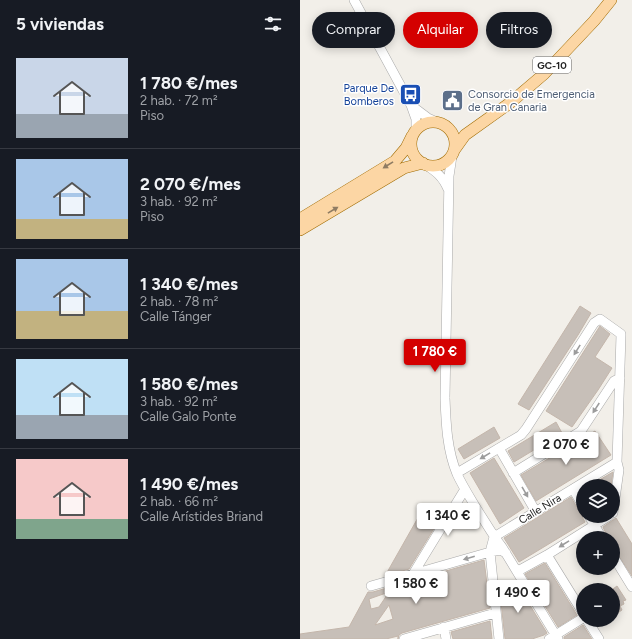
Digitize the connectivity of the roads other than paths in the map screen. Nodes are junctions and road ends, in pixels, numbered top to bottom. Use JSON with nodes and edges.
{"nodes":[{"id":1,"x":354,"y":0,"type":"edge"},
{"id":2,"x":611,"y":0,"type":"edge"},
{"id":3,"x":411,"y":105,"type":"junction"},
{"id":4,"x":484,"y":121,"type":"junction"},
{"id":5,"x":437,"y":122,"type":"junction"},
{"id":6,"x":450,"y":128,"type":"junction"},
{"id":7,"x":414,"y":133,"type":"junction"},
{"id":8,"x":453,"y":153,"type":"junction"},
{"id":9,"x":423,"y":163,"type":"junction"},
{"id":10,"x":449,"y":192,"type":"junction"},
{"id":11,"x":318,"y":208,"type":"junction"},
{"id":12,"x":300,"y":214,"type":"edge"},
{"id":13,"x":300,"y":219,"type":"edge"},
{"id":14,"x":300,"y":230,"type":"edge"},
{"id":15,"x":620,"y":378,"type":"junction"},
{"id":16,"x":499,"y":448,"type":"junction"},
{"id":17,"x":617,"y":462,"type":"junction"},
{"id":18,"x":513,"y":473,"type":"junction"},
{"id":19,"x":457,"y":474,"type":"junction"},
{"id":20,"x":618,"y":479,"type":"edge"},
{"id":21,"x":465,"y":489,"type":"junction"},
{"id":22,"x":573,"y":489,"type":"junction"},
{"id":23,"x":576,"y":494,"type":"edge"},
{"id":24,"x":536,"y":512,"type":"junction"},
{"id":25,"x":597,"y":523,"type":"edge"},
{"id":26,"x":594,"y":525,"type":"junction"},
{"id":27,"x":598,"y":531,"type":"edge"},
{"id":28,"x":494,"y":537,"type":"junction"},
{"id":29,"x":490,"y":552,"type":"junction"},
{"id":30,"x":506,"y":553,"type":"junction"},
{"id":31,"x":546,"y":555,"type":"junction"},
{"id":32,"x":620,"y":567,"type":"edge"},
{"id":33,"x":518,"y":571,"type":"junction"},
{"id":34,"x":413,"y":574,"type":"junction"},
{"id":35,"x":371,"y":586,"type":"dead end"},
{"id":36,"x":632,"y":586,"type":"edge"},
{"id":37,"x":576,"y":602,"type":"edge"},
{"id":38,"x":495,"y":613,"type":"junction"},
{"id":39,"x":576,"y":623,"type":"edge"},
{"id":40,"x":591,"y":627,"type":"edge"},
{"id":41,"x":444,"y":628,"type":"junction"},
{"id":42,"x":554,"y":638,"type":"edge"},
{"id":43,"x":404,"y":639,"type":"edge"},
{"id":44,"x":446,"y":639,"type":"edge"},
{"id":45,"x":499,"y":639,"type":"edge"},
{"id":46,"x":599,"y":639,"type":"edge"}],
"edges":[{"from":1,"to":3,"type":"street"},
{"from":2,"to":4,"type":"main road","number":"GC-10"},
{"from":3,"to":5,"type":"street"},
{"from":3,"to":7,"type":"street"},
{"from":4,"to":6,"type":"main road","number":"GC-10"},
{"from":4,"to":8,"type":"main road","number":"GC-10"},
{"from":5,"to":6,"type":"main road","number":"GC-10"},
{"from":5,"to":7,"type":"main road"},
{"from":6,"to":8,"type":"main road"},
{"from":7,"to":9,"type":"main road"},
{"from":7,"to":11,"type":"main road","one_way":true},
{"from":8,"to":9,"type":"main road","number":"GC-10"},
{"from":8,"to":10,"type":"street"},
{"from":9,"to":10,"type":"street"},
{"from":14,"to":9,"type":"main road","number":"GC-10","one_way":true},
{"from":10,"to":19,"type":"street"},
{"from":11,"to":12,"type":"main road"},
{"from":11,"to":13,"type":"main road"},
{"from":15,"to":16,"type":"street","one_way":true},
{"from":15,"to":17,"type":"street"},
{"from":15,"to":18,"type":"street","one_way":true},
{"from":16,"to":18,"type":"street"},
{"from":16,"to":19,"type":"street","one_way":true},
{"from":17,"to":20,"type":"street"},
{"from":17,"to":22,"type":"street","name":"Calle Nira"},
{"from":18,"to":24,"type":"street","one_way":true},
{"from":19,"to":21,"type":"street"},
{"from":21,"to":28,"type":"street"},
{"from":21,"to":34,"type":"street"},
{"from":22,"to":23,"type":"street"},
{"from":22,"to":24,"type":"street","name":"Calle Nira"},
{"from":24,"to":28,"type":"street","name":"Calle Nira"},
{"from":25,"to":26,"type":"street"},
{"from":26,"to":27,"type":"street"},
{"from":26,"to":31,"type":"street","one_way":true},
{"from":28,"to":29,"type":"street"},
{"from":28,"to":30,"type":"street"},
{"from":29,"to":30,"type":"street"},
{"from":29,"to":34,"type":"street","one_way":true},
{"from":29,"to":38,"type":"street"},
{"from":30,"to":33,"type":"street"},
{"from":31,"to":33,"type":"street"},
{"from":31,"to":37,"type":"street"},
{"from":32,"to":36,"type":"street"},
{"from":33,"to":42,"type":"street"},
{"from":34,"to":35,"type":"street"},
{"from":38,"to":41,"type":"street"},
{"from":38,"to":45,"type":"street"},
{"from":39,"to":42,"type":"street"},
{"from":40,"to":46,"type":"street"},
{"from":41,"to":43,"type":"street"},
{"from":41,"to":44,"type":"street"}]}
